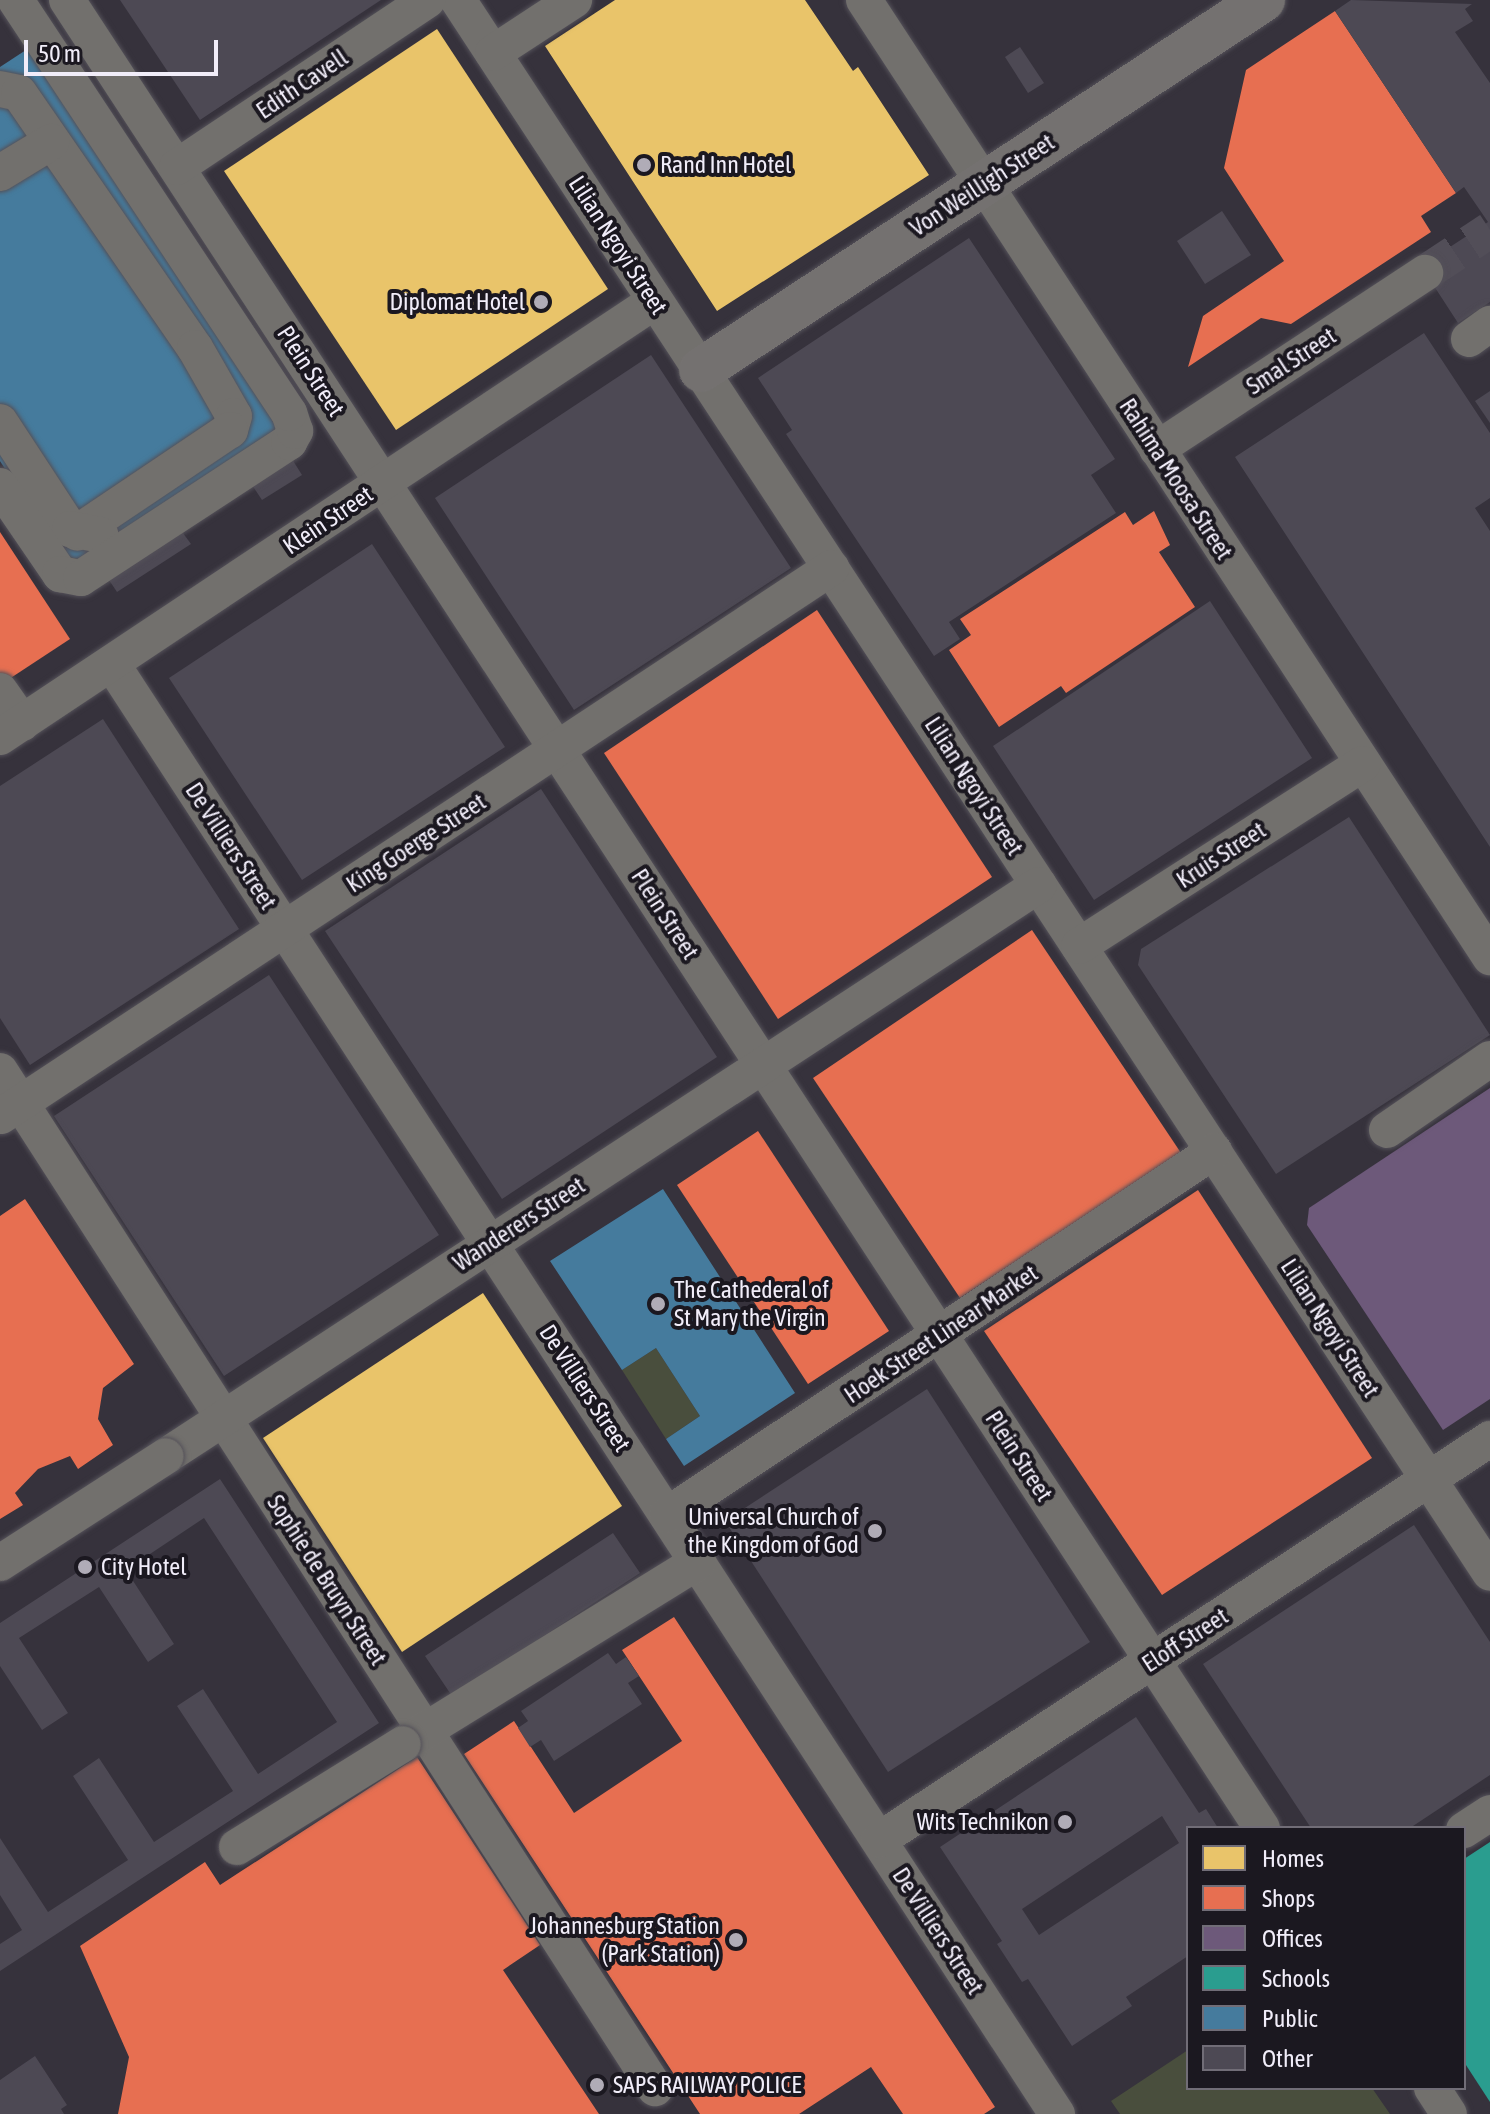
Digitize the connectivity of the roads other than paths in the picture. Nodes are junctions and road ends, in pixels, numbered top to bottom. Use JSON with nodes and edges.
{"nodes":[{"id":1,"x":16,"y":0,"type":"edge"},
{"id":2,"x":67,"y":0,"type":"edge"},
{"id":3,"x":427,"y":0,"type":"edge"},
{"id":4,"x":458,"y":0,"type":"edge"},
{"id":5,"x":574,"y":0,"type":"edge"},
{"id":6,"x":864,"y":0,"type":"edge"},
{"id":7,"x":1263,"y":0,"type":"edge"},
{"id":8,"x":493,"y":53,"type":"junction"},
{"id":9,"x":0,"y":89,"type":"edge"},
{"id":10,"x":51,"y":142,"type":"junction"},
{"id":11,"x":177,"y":167,"type":"junction"},
{"id":12,"x":0,"y":173,"type":"edge"},
{"id":13,"x":984,"y":184,"type":"junction"},
{"id":14,"x":1425,"y":273,"type":"tunnel mouth"},
{"id":15,"x":655,"y":301,"type":"junction"},
{"id":16,"x":701,"y":370,"type":"junction"},
{"id":17,"x":289,"y":413,"type":"junction"},
{"id":18,"x":0,"y":422,"type":"edge"},
{"id":19,"x":1157,"y":449,"type":"junction"},
{"id":20,"x":384,"y":483,"type":"junction"},
{"id":21,"x":0,"y":486,"type":"edge"},
{"id":22,"x":77,"y":533,"type":"junction"},
{"id":23,"x":831,"y":568,"type":"junction"},
{"id":24,"x":112,"y":664,"type":"junction"},
{"id":25,"x":0,"y":691,"type":"edge"},
{"id":26,"x":11,"y":730,"type":"edge"},
{"id":27,"x":558,"y":749,"type":"junction"},
{"id":28,"x":1363,"y":764,"type":"junction"},
{"id":29,"x":1039,"y":885,"type":"junction"},
{"id":30,"x":285,"y":929,"type":"junction"},
{"id":31,"x":1079,"y":946,"type":"junction"},
{"id":32,"x":1490,"y":957,"type":"edge"},
{"id":33,"x":1490,"y":1059,"type":"edge"},
{"id":34,"x":764,"y":1066,"type":"junction"},
{"id":35,"x":0,"y":1071,"type":"edge"},
{"id":36,"x":11,"y":1110,"type":"edge"},
{"id":37,"x":1387,"y":1130,"type":"dead end"},
{"id":38,"x":1214,"y":1151,"type":"junction"},
{"id":39,"x":490,"y":1242,"type":"junction"},
{"id":40,"x":940,"y":1335,"type":"junction"},
{"id":41,"x":224,"y":1419,"type":"junction"},
{"id":42,"x":1490,"y":1439,"type":"edge"},
{"id":43,"x":1429,"y":1479,"type":"junction"},
{"id":44,"x":667,"y":1515,"type":"junction"},
{"id":45,"x":698,"y":1562,"type":"junction"},
{"id":46,"x":0,"y":1563,"type":"edge"},
{"id":47,"x":1490,"y":1573,"type":"edge"},
{"id":48,"x":1153,"y":1661,"type":"junction"},
{"id":49,"x":414,"y":1738,"type":"junction"},
{"id":50,"x":1490,"y":1813,"type":"edge"},
{"id":51,"x":1261,"y":1826,"type":"edge"},
{"id":52,"x":1466,"y":1829,"type":"edge"},
{"id":53,"x":879,"y":1840,"type":"junction"},
{"id":54,"x":237,"y":1847,"type":"dead end"},
{"id":55,"x":655,"y":2088,"type":"dead end"},
{"id":56,"x":1433,"y":2090,"type":"edge"},
{"id":57,"x":1044,"y":2109,"type":"edge"},
{"id":58,"x":1449,"y":2114,"type":"edge"}],
"edges":[{"from":1,"to":17,"type":"street"},
{"from":2,"to":11,"type":"street","name":"Plein Street"},
{"from":3,"to":11,"type":"street","name":"Edith Cavell"},
{"from":4,"to":8,"type":"street","name":"Lilian Ngoyi Street"},
{"from":5,"to":8,"type":"street"},
{"from":6,"to":13,"type":"street","name":"Rahima Moosa Street"},
{"from":7,"to":13,"type":"main road","name":"Von Weilligh Street"},
{"from":8,"to":15,"type":"street","name":"Lilian Ngoyi Street"},
{"from":9,"to":10,"type":"street"},
{"from":10,"to":12,"type":"street"},
{"from":10,"to":22,"type":"street"},
{"from":11,"to":20,"type":"street","name":"Plein Street"},
{"from":13,"to":16,"type":"main road","name":"Von Weilligh Street"},
{"from":13,"to":19,"type":"street","name":"Rahima Moosa Street"},
{"from":14,"to":19,"type":"street","name":"Smal Street"},
{"from":15,"to":16,"type":"street","name":"Lilian Ngoyi Street"},
{"from":15,"to":20,"type":"street","name":"Klein Street"},
{"from":16,"to":23,"type":"street","name":"Lilian Ngoyi Street"},
{"from":17,"to":21,"type":"street"},
{"from":17,"to":22,"type":"street"},
{"from":18,"to":22,"type":"street"},
{"from":19,"to":28,"type":"street","name":"Rahima Moosa Street"},
{"from":20,"to":24,"type":"street","name":"Klein Street"},
{"from":20,"to":27,"type":"street","name":"Plein Street"},
{"from":23,"to":27,"type":"street","name":"King Goerge Street"},
{"from":23,"to":29,"type":"street","name":"Lilian Ngoyi Street"},
{"from":24,"to":26,"type":"street","name":"Klein Street"},
{"from":24,"to":30,"type":"street","name":"De Villiers Street"},
{"from":25,"to":26,"type":"street"},
{"from":27,"to":30,"type":"street","name":"King Goerge Street"},
{"from":27,"to":34,"type":"street","name":"Plein Street"},
{"from":28,"to":31,"type":"street","name":"Kruis Street"},
{"from":28,"to":32,"type":"street","name":"Rahima Moosa Street"},
{"from":29,"to":31,"type":"street","name":"Lilian Ngoyi Street"},
{"from":29,"to":34,"type":"street","name":"Wanderers Street"},
{"from":30,"to":36,"type":"street","name":"King Goerge Street"},
{"from":30,"to":39,"type":"street","name":"De Villiers Street"},
{"from":31,"to":38,"type":"street","name":"Lilian Ngoyi Street"},
{"from":33,"to":37,"type":"street"},
{"from":34,"to":39,"type":"street","name":"Wanderers Street"},
{"from":34,"to":40,"type":"street","name":"Plein Street"},
{"from":35,"to":36,"type":"street","name":"Sophie de Bruyn Street"},
{"from":36,"to":41,"type":"street","name":"Sophie de Bruyn Street"},
{"from":38,"to":40,"type":"street","name":"Hoek Street Linear Market"},
{"from":38,"to":43,"type":"street","name":"Lilian Ngoyi Street"},
{"from":39,"to":41,"type":"street","name":"Wanderers Street"},
{"from":39,"to":44,"type":"street","name":"De Villiers Street"},
{"from":40,"to":44,"type":"street","name":"Hoek Street Linear Market"},
{"from":40,"to":48,"type":"street","name":"Plein Street"},
{"from":41,"to":46,"type":"street","name":"Wanderers Street","bridge":true},
{"from":41,"to":49,"type":"street","name":"Sophie de Bruyn Street"},
{"from":42,"to":43,"type":"street","name":"Eloff Street"},
{"from":43,"to":47,"type":"street","name":"Lilian Ngoyi Street"},
{"from":43,"to":48,"type":"street","name":"Eloff Street"},
{"from":44,"to":45,"type":"street","name":"De Villiers Street"},
{"from":45,"to":49,"type":"street"},
{"from":45,"to":53,"type":"street","name":"De Villiers Street"},
{"from":48,"to":51,"type":"street","name":"Plein Street"},
{"from":48,"to":53,"type":"street","name":"Eloff Street"},
{"from":49,"to":54,"type":"street","bridge":true},
{"from":49,"to":55,"type":"street","name":"Sophie de Bruyn Street"},
{"from":50,"to":52,"type":"street"},
{"from":53,"to":57,"type":"street","name":"De Villiers Street"},
{"from":56,"to":58,"type":"street"}]}
